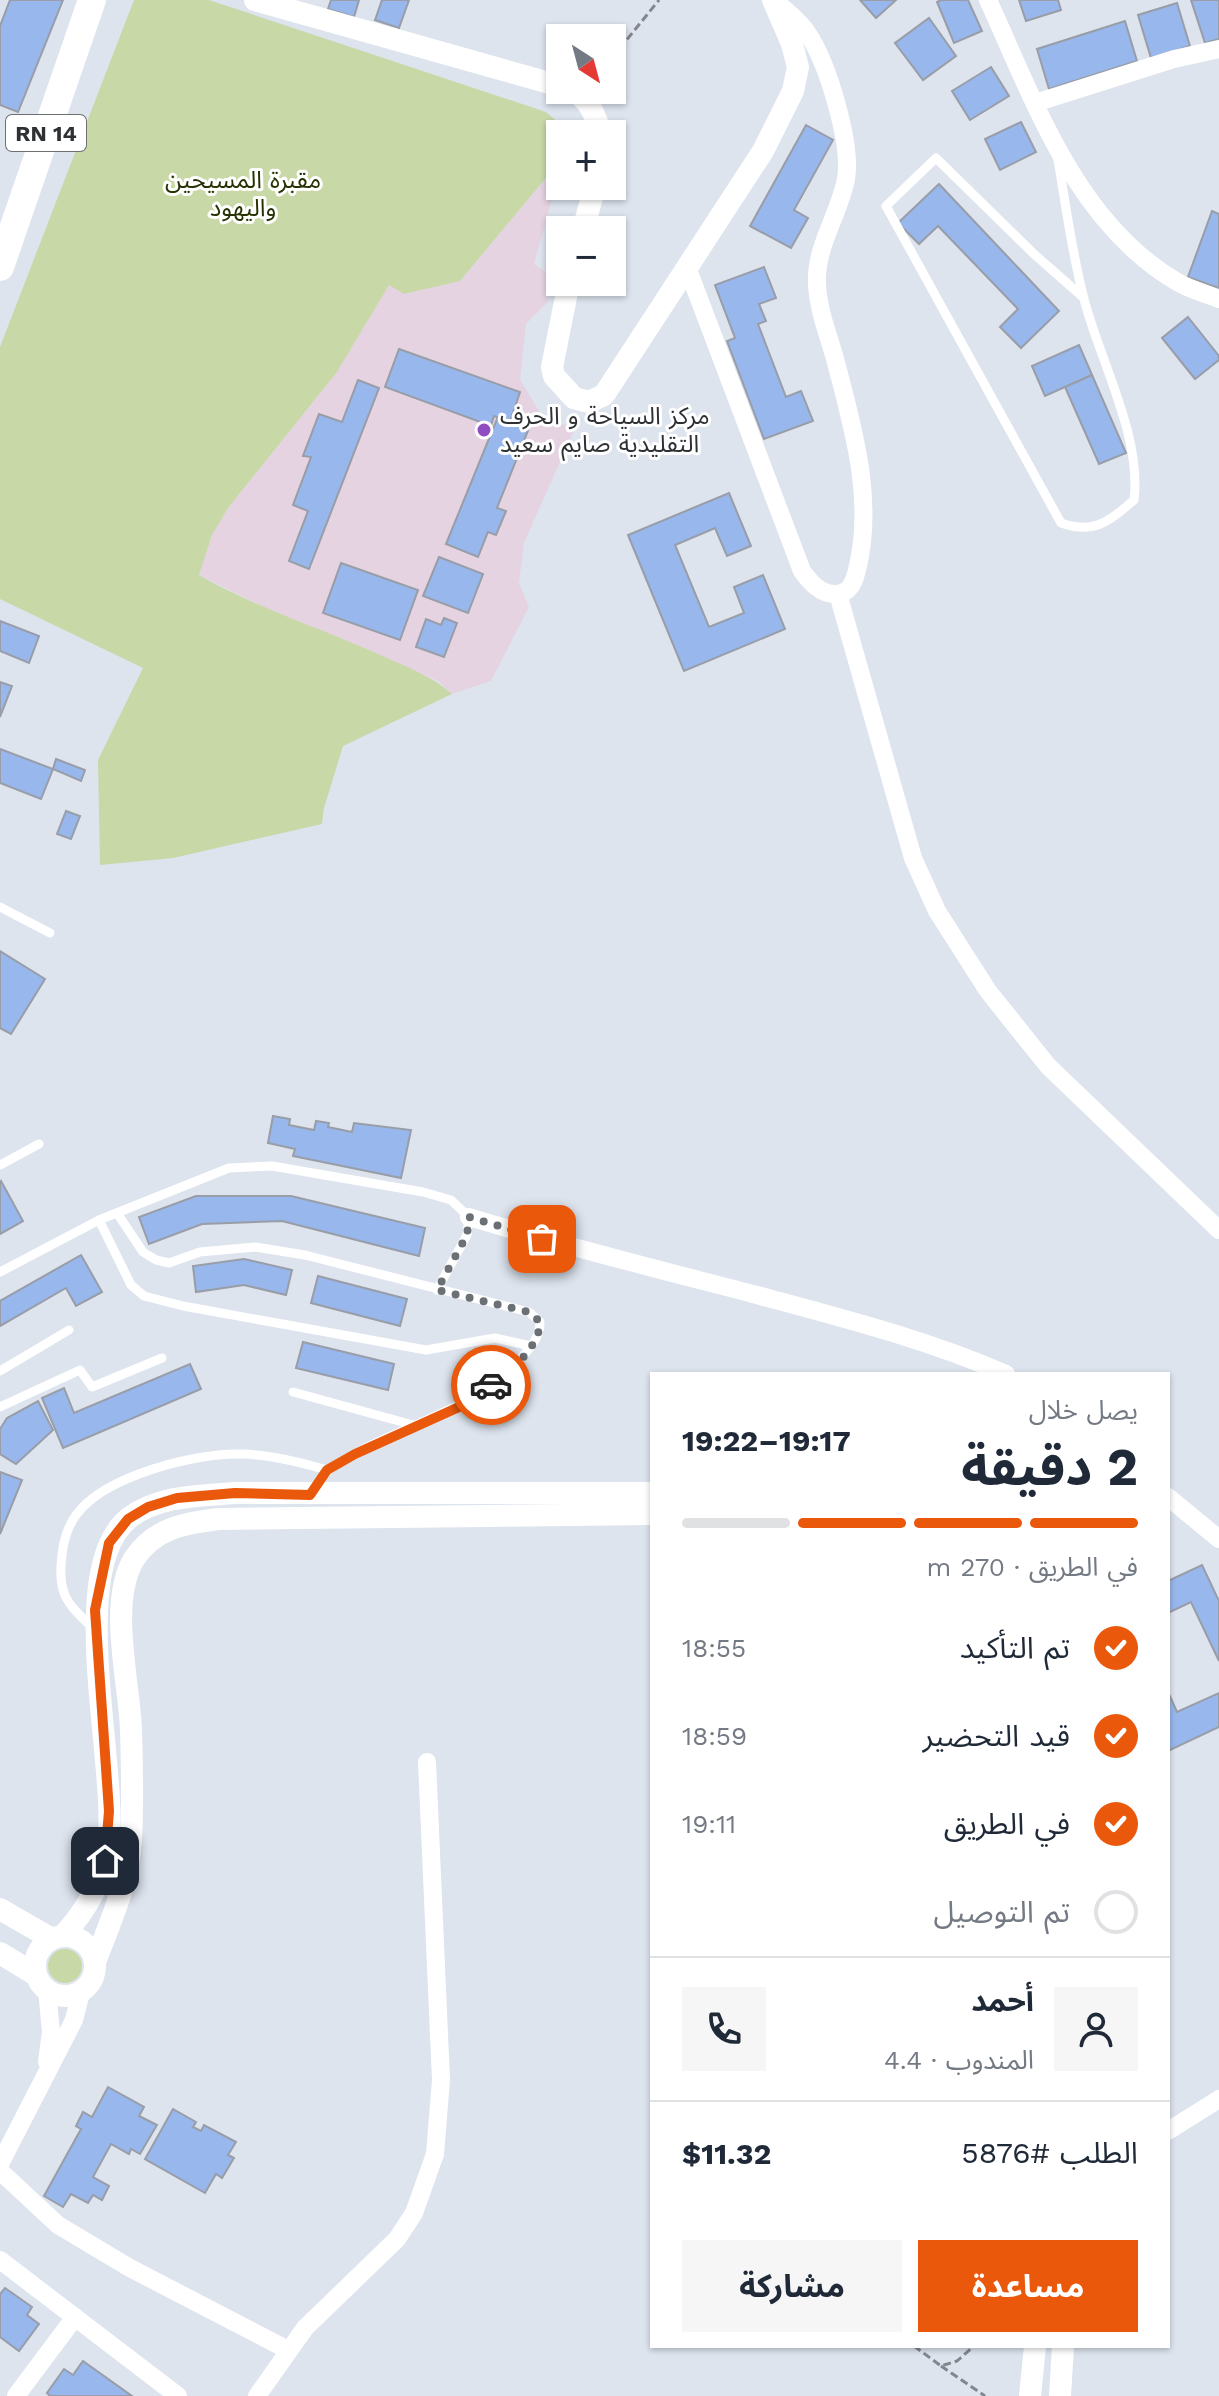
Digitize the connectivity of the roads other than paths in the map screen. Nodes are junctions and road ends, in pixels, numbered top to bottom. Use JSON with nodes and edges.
{"nodes":[{"id":1,"x":92,"y":0,"type":"edge"},
{"id":2,"x":255,"y":0,"type":"edge"},
{"id":3,"x":773,"y":0,"type":"edge"},
{"id":4,"x":988,"y":0,"type":"edge"},
{"id":5,"x":1219,"y":49,"type":"edge"},
{"id":6,"x":546,"y":82,"type":"edge"},
{"id":7,"x":1035,"y":103,"type":"junction"},
{"id":8,"x":1054,"y":137,"type":"junction"},
{"id":9,"x":0,"y":267,"type":"edge"},
{"id":10,"x":687,"y":267,"type":"junction"},
{"id":11,"x":566,"y":296,"type":"edge"},
{"id":12,"x":1212,"y":296,"type":"edge"},
{"id":13,"x":1084,"y":298,"type":"junction"},
{"id":14,"x":1219,"y":310,"type":"edge"},
{"id":15,"x":838,"y":594,"type":"junction"},
{"id":16,"x":0,"y":907,"type":"edge"},
{"id":17,"x":50,"y":933,"type":"dead end"},
{"id":18,"x":39,"y":1144,"type":"dead end"},
{"id":19,"x":0,"y":1165,"type":"edge"},
{"id":20,"x":117,"y":1213,"type":"junction"},
{"id":21,"x":469,"y":1217,"type":"junction"},
{"id":22,"x":99,"y":1220,"type":"junction"},
{"id":23,"x":1219,"y":1230,"type":"edge"},
{"id":24,"x":0,"y":1272,"type":"edge"},
{"id":25,"x":437,"y":1290,"type":"junction"},
{"id":26,"x":69,"y":1330,"type":"dead end"},
{"id":27,"x":531,"y":1346,"type":"junction"},
{"id":28,"x":162,"y":1358,"type":"dead end"},
{"id":29,"x":0,"y":1371,"type":"edge"},
{"id":30,"x":1001,"y":1372,"type":"edge"},
{"id":31,"x":293,"y":1392,"type":"dead end"},
{"id":32,"x":0,"y":1407,"type":"edge"},
{"id":33,"x":417,"y":1426,"type":"junction"},
{"id":34,"x":327,"y":1470,"type":"junction"},
{"id":35,"x":650,"y":1493,"type":"edge"},
{"id":36,"x":310,"y":1495,"type":"junction"},
{"id":37,"x":1170,"y":1499,"type":"edge"},
{"id":38,"x":650,"y":1514,"type":"edge"},
{"id":39,"x":1219,"y":1539,"type":"edge"},
{"id":40,"x":97,"y":1631,"type":"junction"},
{"id":41,"x":427,"y":1762,"type":"dead end"},
{"id":42,"x":0,"y":1909,"type":"edge"},
{"id":43,"x":58,"y":1938,"type":"junction"},
{"id":44,"x":0,"y":1953,"type":"edge"},
{"id":45,"x":95,"y":1962,"type":"junction"},
{"id":46,"x":42,"y":1982,"type":"junction"},
{"id":47,"x":81,"y":1992,"type":"junction"},
{"id":48,"x":45,"y":2073,"type":"junction"},
{"id":49,"x":1219,"y":2099,"type":"edge"},
{"id":50,"x":1170,"y":2130,"type":"edge"},
{"id":51,"x":0,"y":2164,"type":"edge"},
{"id":52,"x":0,"y":2171,"type":"edge"},
{"id":53,"x":0,"y":2260,"type":"edge"},
{"id":54,"x":75,"y":2317,"type":"junction"},
{"id":55,"x":1035,"y":2348,"type":"edge"},
{"id":56,"x":1063,"y":2348,"type":"edge"},
{"id":57,"x":288,"y":2350,"type":"junction"},
{"id":58,"x":16,"y":2396,"type":"edge"},
{"id":59,"x":178,"y":2396,"type":"edge"},
{"id":60,"x":257,"y":2396,"type":"edge"},
{"id":61,"x":1030,"y":2396,"type":"edge"},
{"id":62,"x":1060,"y":2396,"type":"edge"}],
"edges":[{"from":1,"to":9,"type":"main road","number":"RN 14"},
{"from":2,"to":6,"type":"street"},
{"from":3,"to":10,"type":"street"},
{"from":3,"to":15,"type":"street"},
{"from":4,"to":7,"type":"street"},
{"from":5,"to":7,"type":"street"},
{"from":7,"to":8,"type":"street"},
{"from":8,"to":12,"type":"street"},
{"from":8,"to":13,"type":"lane"},
{"from":10,"to":11,"type":"street"},
{"from":10,"to":15,"type":"street"},
{"from":12,"to":14,"type":"street"},
{"from":13,"to":13,"type":"lane"},
{"from":15,"to":23,"type":"street"},
{"from":16,"to":17,"type":"lane"},
{"from":18,"to":19,"type":"lane"},
{"from":20,"to":21,"type":"lane"},
{"from":20,"to":22,"type":"lane"},
{"from":20,"to":25,"type":"lane"},
{"from":21,"to":25,"type":"lane"},
{"from":21,"to":30,"type":"street"},
{"from":22,"to":24,"type":"lane"},
{"from":22,"to":27,"type":"lane"},
{"from":25,"to":27,"type":"lane"},
{"from":26,"to":29,"type":"lane"},
{"from":27,"to":33,"type":"lane"},
{"from":28,"to":32,"type":"lane"},
{"from":31,"to":33,"type":"lane"},
{"from":33,"to":34,"type":"lane"},
{"from":34,"to":36,"type":"lane"},
{"from":34,"to":40,"type":"lane"},
{"from":35,"to":36,"type":"street"},
{"from":36,"to":40,"type":"street"},
{"from":37,"to":39,"type":"street"},
{"from":38,"to":45,"type":"street"},
{"from":40,"to":43,"type":"street"},
{"from":41,"to":57,"type":"street"},
{"from":42,"to":43,"type":"street"},
{"from":43,"to":45,"type":"street"},
{"from":43,"to":46,"type":"street"},
{"from":44,"to":46,"type":"street"},
{"from":45,"to":47,"type":"street"},
{"from":46,"to":47,"type":"street"},
{"from":46,"to":48,"type":"street"},
{"from":47,"to":48,"type":"street"},
{"from":48,"to":51,"type":"street"},
{"from":49,"to":50,"type":"street"},
{"from":52,"to":57,"type":"street"},
{"from":53,"to":54,"type":"street"},
{"from":54,"to":58,"type":"street"},
{"from":54,"to":59,"type":"street"},
{"from":55,"to":61,"type":"street"},
{"from":56,"to":62,"type":"street"},
{"from":57,"to":60,"type":"street"}]}
